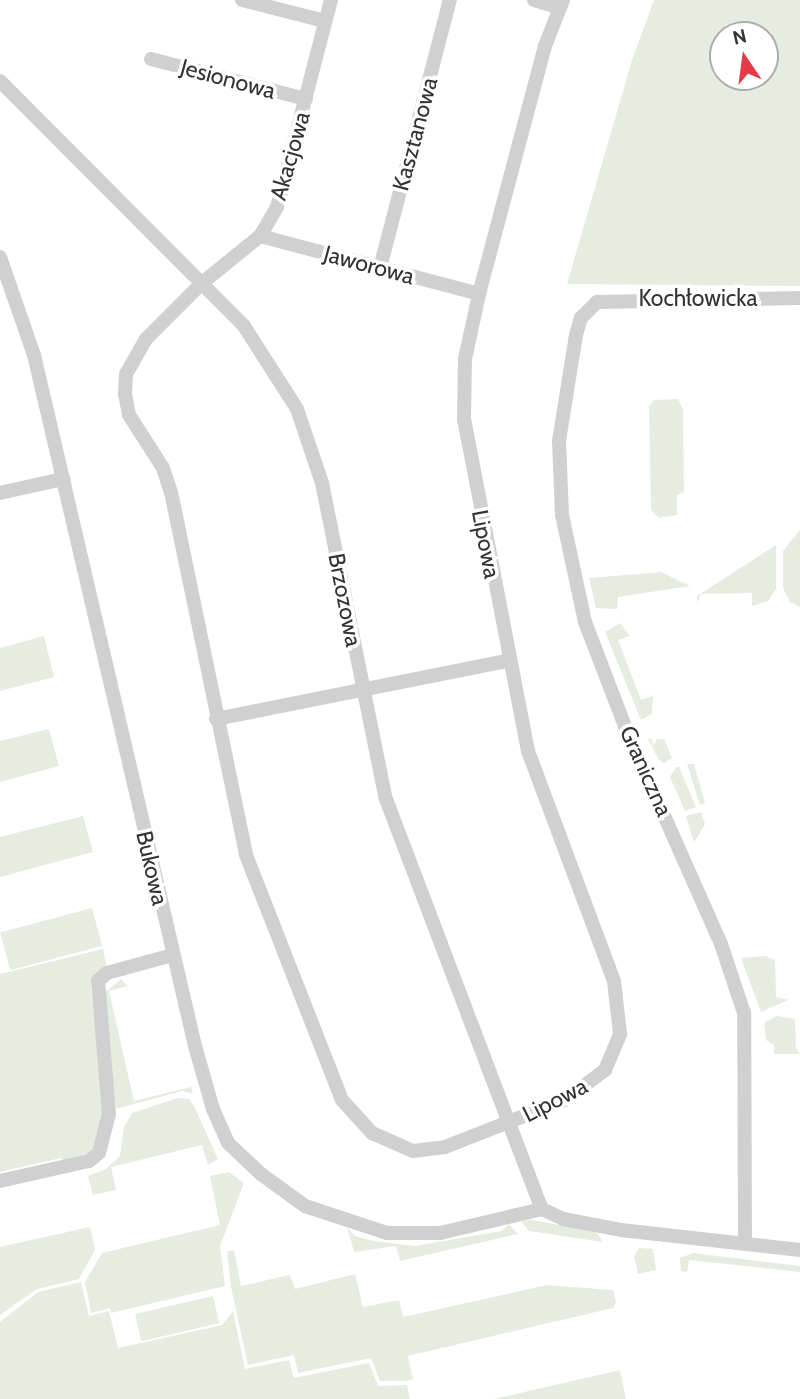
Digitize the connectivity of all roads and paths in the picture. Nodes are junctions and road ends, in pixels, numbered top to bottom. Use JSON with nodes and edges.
{"nodes":[{"id":1,"x":242,"y":0,"type":"edge"},
{"id":2,"x":331,"y":0,"type":"edge"},
{"id":3,"x":450,"y":0,"type":"edge"},
{"id":4,"x":534,"y":0,"type":"edge"},
{"id":5,"x":561,"y":4,"type":"edge"},
{"id":6,"x":325,"y":21,"type":"junction"},
{"id":7,"x":151,"y":59,"type":"dead end"},
{"id":8,"x":0,"y":80,"type":"edge"},
{"id":9,"x":306,"y":99,"type":"junction"},
{"id":10,"x":260,"y":236,"type":"junction"},
{"id":11,"x":0,"y":257,"type":"edge"},
{"id":12,"x":380,"y":268,"type":"junction"},
{"id":13,"x":202,"y":283,"type":"junction"},
{"id":14,"x":479,"y":294,"type":"junction"},
{"id":15,"x":800,"y":298,"type":"edge"},
{"id":16,"x":597,"y":302,"type":"joint"},
{"id":17,"x":63,"y":479,"type":"junction"},
{"id":18,"x":0,"y":493,"type":"edge"},
{"id":19,"x":510,"y":660,"type":"junction"},
{"id":20,"x":362,"y":688,"type":"junction"},
{"id":21,"x":216,"y":719,"type":"junction"},
{"id":22,"x":173,"y":955,"type":"junction"},
{"id":23,"x":509,"y":1123,"type":"junction"},
{"id":24,"x":0,"y":1181,"type":"edge"},
{"id":25,"x":542,"y":1209,"type":"junction"},
{"id":26,"x":745,"y":1244,"type":"junction"},
{"id":27,"x":800,"y":1250,"type":"edge"}],
"edges":[{"from":1,"to":6,"type":"street"},
{"from":2,"to":6,"type":"street","name":"Akacjowa"},
{"from":3,"to":12,"type":"street","name":"Kasztanowa"},
{"from":4,"to":5,"type":"street"},
{"from":5,"to":14,"type":"street","name":"Lipowa"},
{"from":6,"to":9,"type":"street","name":"Akacjowa"},
{"from":7,"to":9,"type":"street","name":"Jesionowa"},
{"from":8,"to":13,"type":"street","name":"Brzozowa"},
{"from":9,"to":10,"type":"street","name":"Akacjowa"},
{"from":10,"to":12,"type":"street","name":"Jaworowa"},
{"from":10,"to":13,"type":"street","name":"Akacjowa"},
{"from":11,"to":17,"type":"street","name":"Bukowa"},
{"from":12,"to":14,"type":"street","name":"Jaworowa"},
{"from":13,"to":20,"type":"street","name":"Brzozowa"},
{"from":13,"to":21,"type":"street","name":"Lipowa"},
{"from":14,"to":19,"type":"street","name":"Lipowa"},
{"from":15,"to":16,"type":"street","name":"Kochłowicka"},
{"from":16,"to":26,"type":"street","name":"Graniczna"},
{"from":17,"to":18,"type":"street"},
{"from":17,"to":22,"type":"street","name":"Bukowa"},
{"from":19,"to":20,"type":"street"},
{"from":19,"to":23,"type":"street","name":"Lipowa"},
{"from":20,"to":21,"type":"street"},
{"from":20,"to":23,"type":"street","name":"Brzozowa"},
{"from":21,"to":23,"type":"street","name":"Lipowa"},
{"from":22,"to":24,"type":"street"},
{"from":22,"to":25,"type":"street","name":"Bukowa"},
{"from":23,"to":25,"type":"street","name":"Brzozowa"},
{"from":25,"to":26,"type":"street"},
{"from":26,"to":27,"type":"street"}]}
